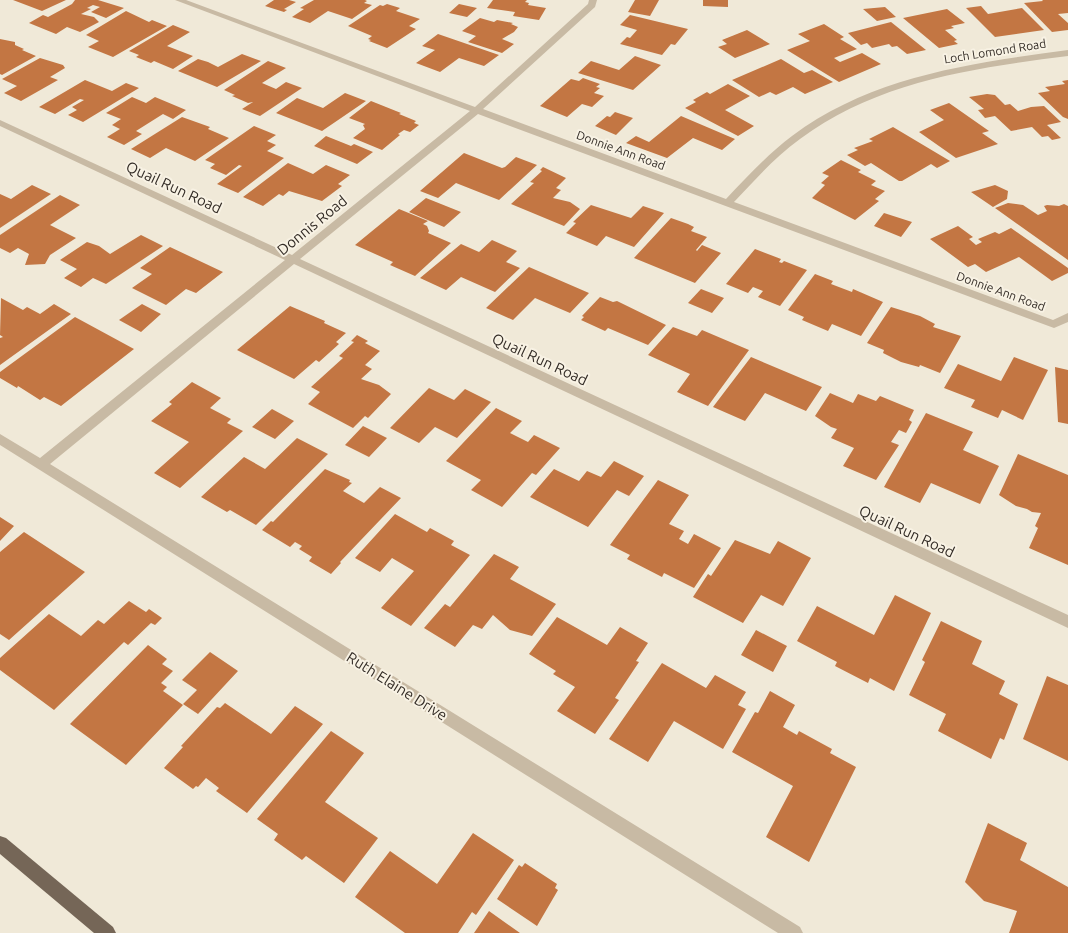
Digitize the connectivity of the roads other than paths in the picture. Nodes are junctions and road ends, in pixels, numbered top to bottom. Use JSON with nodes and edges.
{"nodes":[{"id":1,"x":179,"y":0,"type":"edge"},
{"id":2,"x":593,"y":0,"type":"edge"},
{"id":3,"x":1068,"y":53,"type":"edge"},
{"id":4,"x":477,"y":110,"type":"junction"},
{"id":5,"x":0,"y":123,"type":"edge"},
{"id":6,"x":728,"y":203,"type":"junction"},
{"id":7,"x":292,"y":259,"type":"junction"},
{"id":8,"x":1068,"y":317,"type":"edge"},
{"id":9,"x":0,"y":439,"type":"edge"},
{"id":10,"x":41,"y":464,"type":"junction"},
{"id":11,"x":1068,"y":622,"type":"edge"},
{"id":12,"x":0,"y":844,"type":"edge"},
{"id":13,"x":108,"y":933,"type":"edge"},
{"id":14,"x":794,"y":933,"type":"edge"}],
"edges":[{"from":1,"to":4,"type":"street","name":"Donnie Ann Road"},
{"from":2,"to":4,"type":"street","name":"Donnis Road"},
{"from":3,"to":6,"type":"street","name":"Loch Lomond Road"},
{"from":4,"to":6,"type":"street","name":"Donnie Ann Road"},
{"from":4,"to":7,"type":"street","name":"Donnis Road"},
{"from":5,"to":7,"type":"street","name":"Quail Run Road"},
{"from":6,"to":8,"type":"street","name":"Donnie Ann Road"},
{"from":7,"to":10,"type":"street","name":"Donnis Road"},
{"from":7,"to":11,"type":"street","name":"Quail Run Road"},
{"from":9,"to":10,"type":"street","name":"Ruth Elaine Drive"},
{"from":10,"to":14,"type":"street","name":"Ruth Elaine Drive"},
{"from":12,"to":13,"type":"main road"}]}
